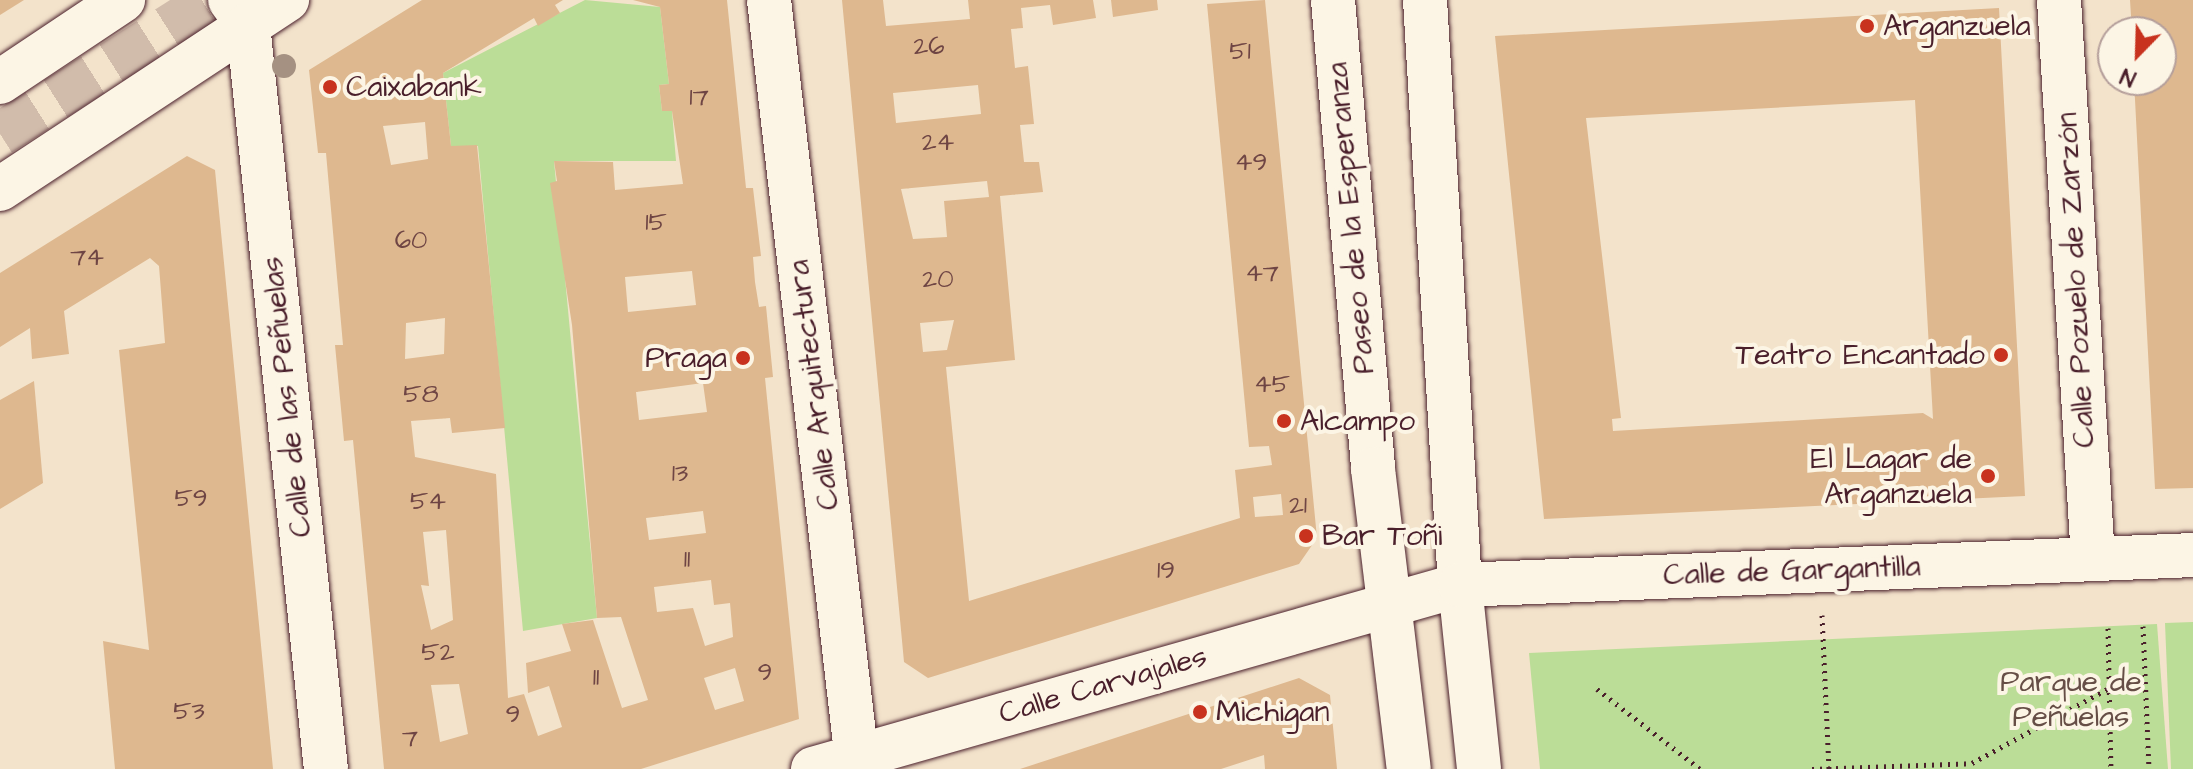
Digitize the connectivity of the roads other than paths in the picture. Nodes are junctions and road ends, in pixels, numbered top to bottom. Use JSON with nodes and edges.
{"nodes":[{"id":1,"x":123,"y":0,"type":"edge"},
{"id":2,"x":287,"y":0,"type":"edge"},
{"id":3,"x":769,"y":0,"type":"edge"},
{"id":4,"x":1333,"y":0,"type":"edge"},
{"id":5,"x":1425,"y":0,"type":"edge"},
{"id":6,"x":2059,"y":0,"type":"edge"},
{"id":7,"x":239,"y":12,"type":"edge"},
{"id":8,"x":0,"y":82,"type":"edge"},
{"id":9,"x":0,"y":189,"type":"edge"},
{"id":10,"x":2193,"y":555,"type":"edge"},
{"id":11,"x":2093,"y":559,"type":"junction"},
{"id":12,"x":1460,"y":585,"type":"junction"},
{"id":13,"x":1393,"y":602,"type":"junction"},
{"id":14,"x":857,"y":762,"type":"edge"},
{"id":15,"x":326,"y":769,"type":"edge"},
{"id":16,"x":813,"y":769,"type":"edge"},
{"id":17,"x":1409,"y":769,"type":"edge"},
{"id":18,"x":1479,"y":769,"type":"edge"}],
"edges":[{"from":1,"to":8,"type":"street"},
{"from":2,"to":7,"type":"street"},
{"from":3,"to":14,"type":"street","name":"Calle Arquitectura"},
{"from":4,"to":13,"type":"street","name":"Paseo de la Esperanza"},
{"from":5,"to":12,"type":"street"},
{"from":6,"to":11,"type":"street","name":"Calle Pozuelo de Zarzón"},
{"from":7,"to":9,"type":"street"},
{"from":7,"to":15,"type":"street","name":"Calle de las Peñuelas"},
{"from":10,"to":11,"type":"street","name":"Calle de Gargantilla"},
{"from":11,"to":12,"type":"street","name":"Calle de Gargantilla"},
{"from":12,"to":13,"type":"street","name":"Calle de Gargantilla"},
{"from":12,"to":18,"type":"street"},
{"from":13,"to":14,"type":"street","name":"Calle Carvajales"},
{"from":13,"to":17,"type":"street","name":"Paseo de la Esperanza"},
{"from":14,"to":16,"type":"street","name":"Calle Carvajales"}]}
